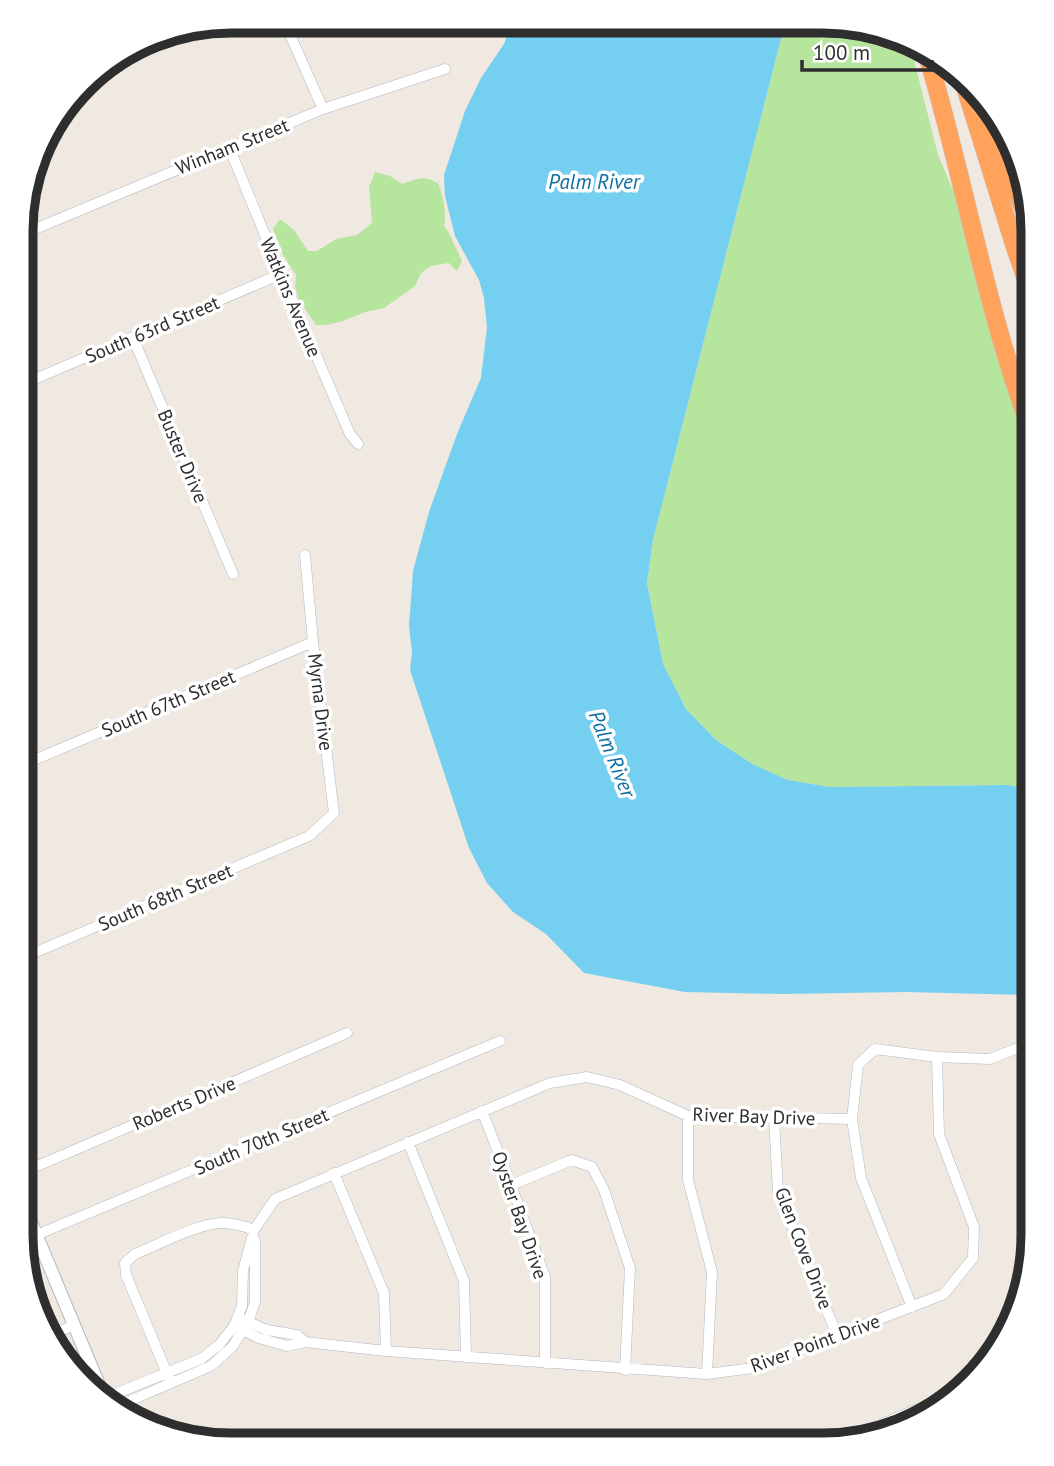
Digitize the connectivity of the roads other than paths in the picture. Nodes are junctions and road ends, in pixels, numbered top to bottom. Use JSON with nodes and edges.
{"nodes":[{"id":1,"x":289,"y":33,"type":"edge"},
{"id":2,"x":930,"y":65,"type":"edge"},
{"id":3,"x":445,"y":69,"type":"dead end"},
{"id":4,"x":970,"y":99,"type":"edge"},
{"id":5,"x":323,"y":109,"type":"junction"},
{"id":6,"x":992,"y":130,"type":"edge"},
{"id":7,"x":229,"y":147,"type":"junction"},
{"id":8,"x":1017,"y":191,"type":"edge"},
{"id":9,"x":33,"y":230,"type":"edge"},
{"id":10,"x":1021,"y":263,"type":"edge"},
{"id":11,"x":281,"y":274,"type":"junction"},
{"id":12,"x":133,"y":338,"type":"junction"},
{"id":13,"x":33,"y":380,"type":"edge"},
{"id":14,"x":1021,"y":401,"type":"edge"},
{"id":15,"x":358,"y":444,"type":"dead end"},
{"id":16,"x":305,"y":555,"type":"dead end"},
{"id":17,"x":233,"y":573,"type":"dead end"},
{"id":18,"x":313,"y":642,"type":"junction"},
{"id":19,"x":33,"y":760,"type":"edge"},
{"id":20,"x":309,"y":836,"type":"joint"},
{"id":21,"x":33,"y":953,"type":"edge"},
{"id":22,"x":347,"y":1033,"type":"dead end"},
{"id":23,"x":500,"y":1041,"type":"dead end"},
{"id":24,"x":1020,"y":1047,"type":"edge"},
{"id":25,"x":937,"y":1058,"type":"junction"},
{"id":26,"x":482,"y":1111,"type":"junction"},
{"id":27,"x":688,"y":1116,"type":"junction"},
{"id":28,"x":774,"y":1117,"type":"junction"},
{"id":29,"x":852,"y":1119,"type":"junction"},
{"id":30,"x":408,"y":1142,"type":"junction"},
{"id":31,"x":33,"y":1168,"type":"edge"},
{"id":32,"x":334,"y":1173,"type":"junction"},
{"id":33,"x":511,"y":1185,"type":"junction"},
{"id":34,"x":33,"y":1226,"type":"edge"},
{"id":35,"x":254,"y":1230,"type":"junction"},
{"id":36,"x":37,"y":1235,"type":"junction"},
{"id":37,"x":33,"y":1237,"type":"edge"},
{"id":38,"x":912,"y":1307,"type":"junction"},
{"id":39,"x":240,"y":1324,"type":"junction"},
{"id":40,"x":74,"y":1325,"type":"junction"},
{"id":41,"x":59,"y":1332,"type":"edge"},
{"id":42,"x":837,"y":1335,"type":"junction"},
{"id":43,"x":386,"y":1351,"type":"junction"},
{"id":44,"x":466,"y":1357,"type":"junction"},
{"id":45,"x":545,"y":1363,"type":"junction"},
{"id":46,"x":625,"y":1370,"type":"junction"},
{"id":47,"x":707,"y":1374,"type":"junction"},
{"id":48,"x":169,"y":1378,"type":"junction"},
{"id":49,"x":100,"y":1382,"type":"edge"},
{"id":50,"x":120,"y":1398,"type":"edge"}],
"edges":[{"from":1,"to":5,"type":"street"},
{"from":2,"to":14,"type":"highway"},
{"from":3,"to":5,"type":"street","name":"Winham Street"},
{"from":4,"to":10,"type":"highway"},
{"from":5,"to":7,"type":"street","name":"Winham Street"},
{"from":6,"to":8,"type":"highway"},
{"from":7,"to":9,"type":"street","name":"Winham Street"},
{"from":7,"to":11,"type":"street","name":"Watkins Avenue"},
{"from":11,"to":12,"type":"street","name":"South 63rd Street"},
{"from":11,"to":15,"type":"street","name":"Watkins Avenue"},
{"from":12,"to":13,"type":"street","name":"South 63rd Street"},
{"from":12,"to":17,"type":"street","name":"Buster Drive"},
{"from":16,"to":18,"type":"street","name":"Myrna Drive"},
{"from":18,"to":19,"type":"street","name":"South 67th Street"},
{"from":18,"to":20,"type":"street","name":"Myrna Drive"},
{"from":20,"to":21,"type":"street","name":"South 68th Street"},
{"from":22,"to":31,"type":"street","name":"Roberts Drive"},
{"from":23,"to":36,"type":"street","name":"South 70th Street"},
{"from":24,"to":25,"type":"street"},
{"from":25,"to":29,"type":"street"},
{"from":25,"to":38,"type":"street","name":"River Point Drive"},
{"from":26,"to":27,"type":"street","name":"River Bay Drive"},
{"from":26,"to":30,"type":"street","name":"River Bay Drive"},
{"from":26,"to":33,"type":"street","name":"Oyster Bay Drive"},
{"from":27,"to":28,"type":"street","name":"River Bay Drive"},
{"from":27,"to":47,"type":"street"},
{"from":28,"to":29,"type":"street","name":"River Bay Drive"},
{"from":28,"to":42,"type":"street","name":"Glen Cove Drive"},
{"from":29,"to":38,"type":"street"},
{"from":30,"to":32,"type":"street","name":"River Bay Drive"},
{"from":30,"to":44,"type":"street"},
{"from":32,"to":35,"type":"street","name":"River Bay Drive"},
{"from":32,"to":43,"type":"street"},
{"from":33,"to":45,"type":"street","name":"Oyster Bay Drive"},
{"from":33,"to":46,"type":"street"},
{"from":34,"to":36,"type":"street"},
{"from":35,"to":39,"type":"street","name":"River Bay Drive"},
{"from":35,"to":48,"type":"street"},
{"from":36,"to":37,"type":"street","name":"South 70th Street"},
{"from":36,"to":40,"type":"street"},
{"from":38,"to":42,"type":"street","name":"River Point Drive"},
{"from":39,"to":43,"type":"street","name":"River Point Drive"},
{"from":39,"to":48,"type":"street"},
{"from":40,"to":41,"type":"street"},
{"from":40,"to":49,"type":"street"},
{"from":42,"to":47,"type":"street","name":"River Point Drive"},
{"from":43,"to":44,"type":"street","name":"River Point Drive"},
{"from":44,"to":45,"type":"street","name":"River Point Drive"},
{"from":45,"to":46,"type":"street","name":"River Point Drive"},
{"from":46,"to":47,"type":"street","name":"River Point Drive"},
{"from":48,"to":50,"type":"street"}]}
